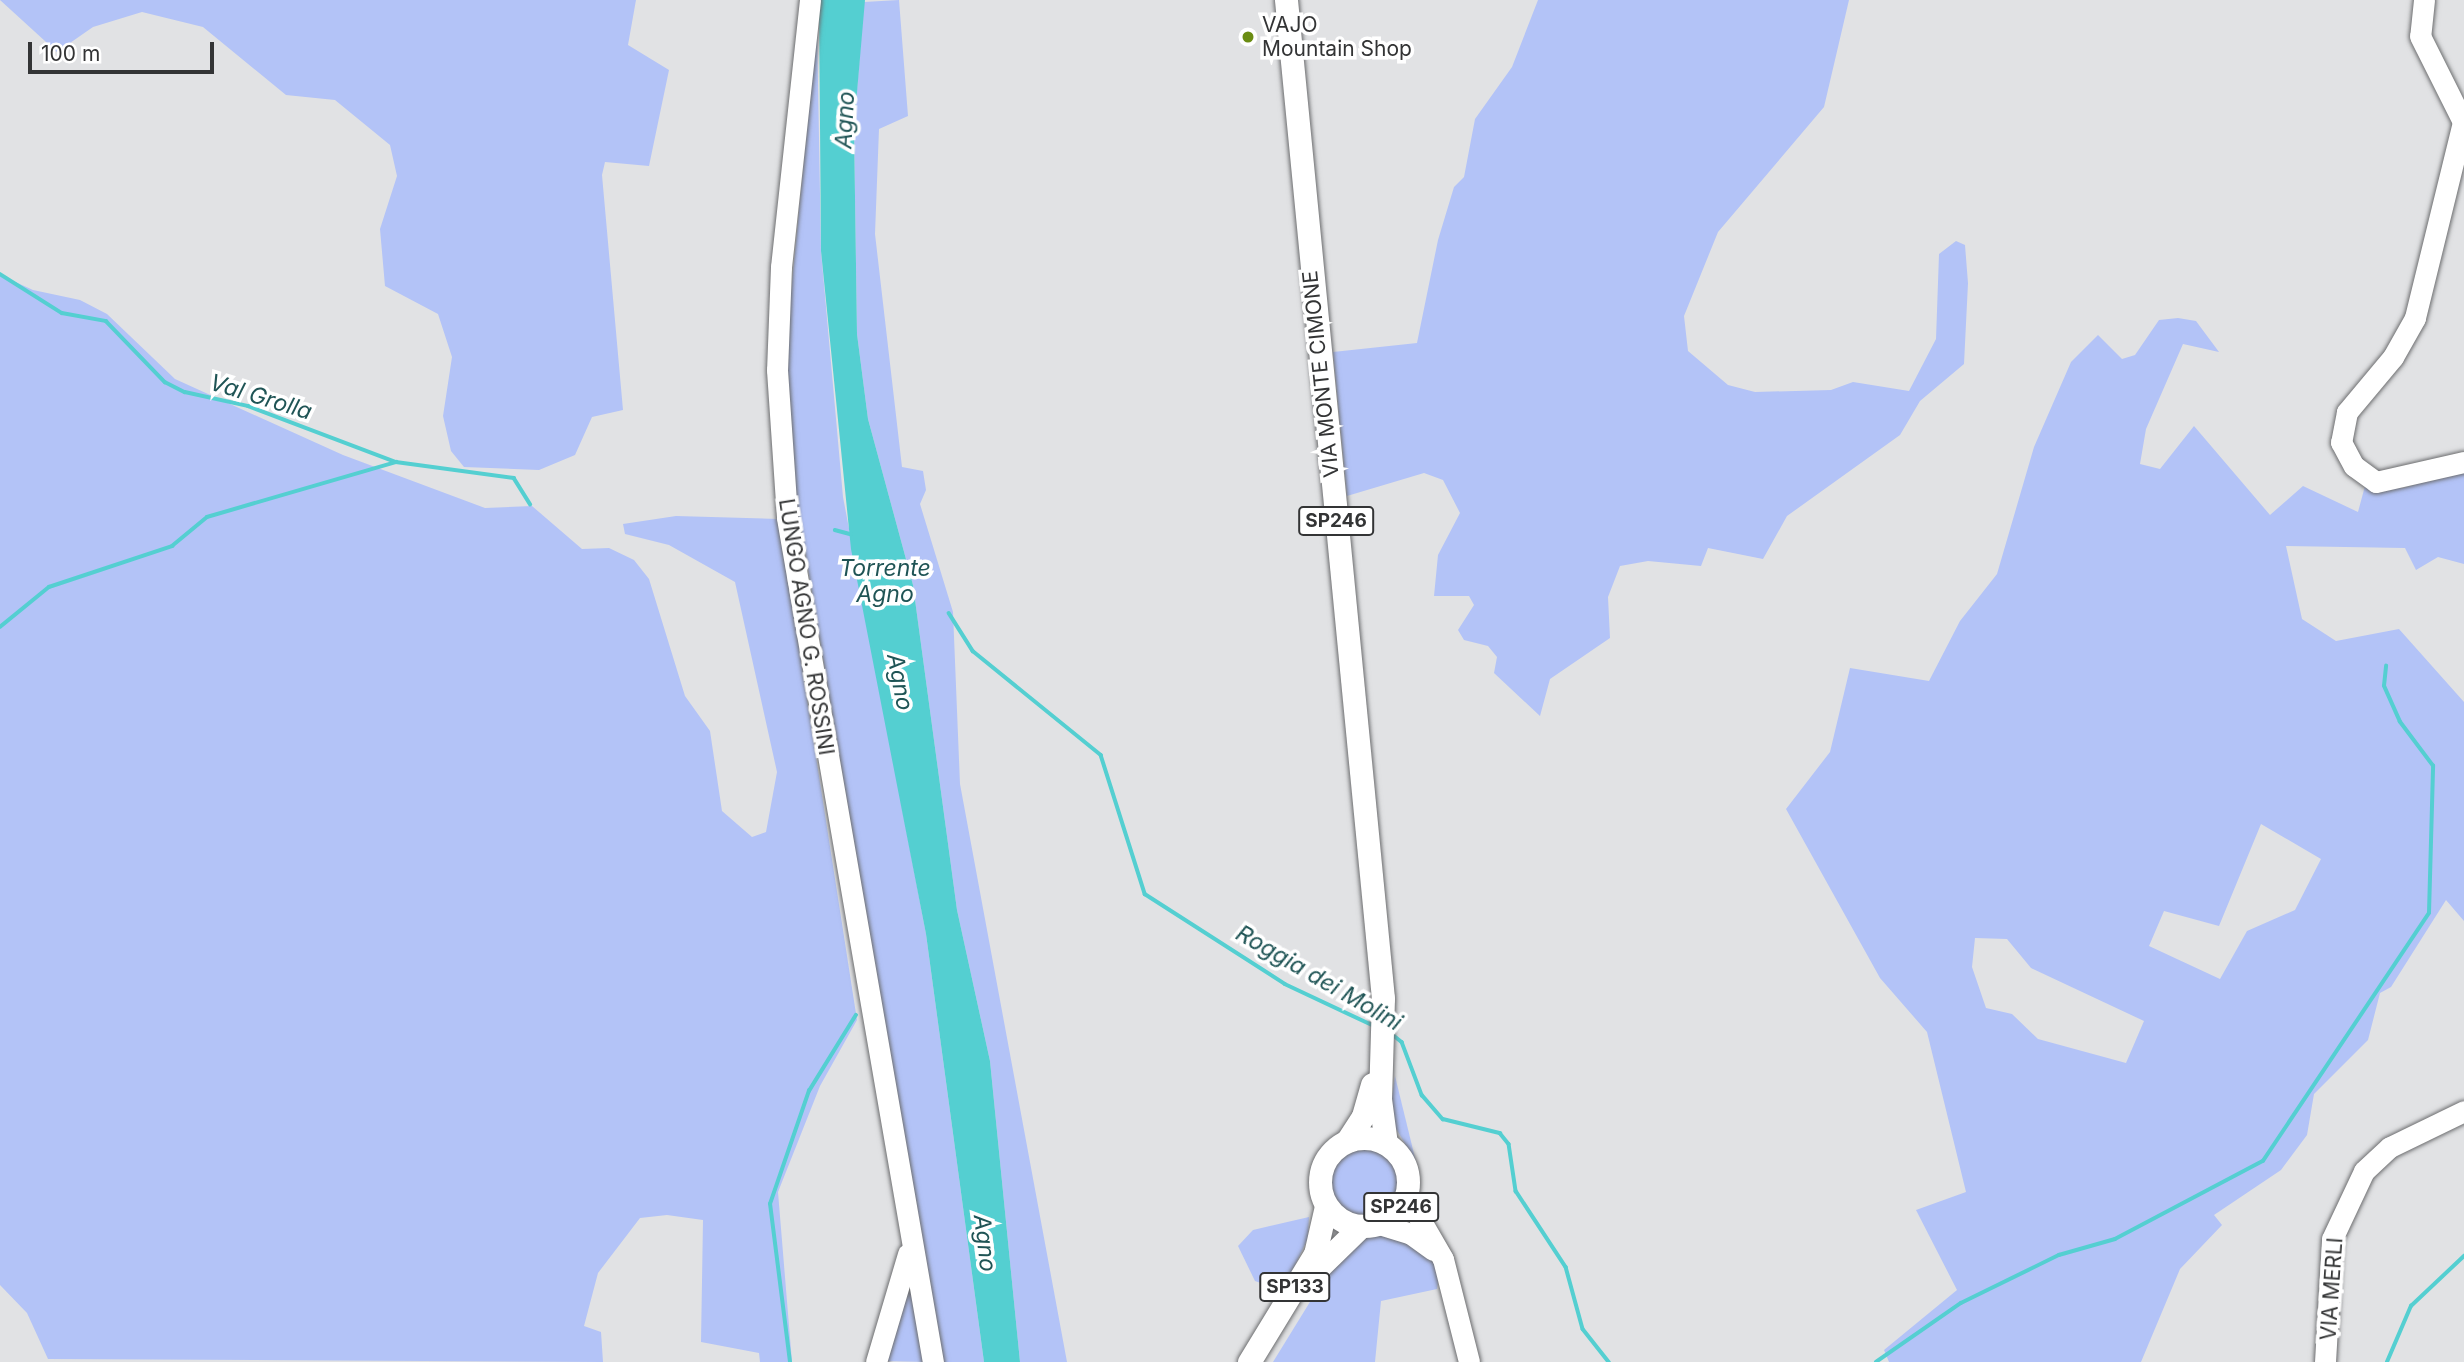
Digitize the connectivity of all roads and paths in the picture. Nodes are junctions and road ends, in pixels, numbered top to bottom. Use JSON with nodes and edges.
{"nodes":[{"id":1,"x":810,"y":0,"type":"edge"},
{"id":2,"x":1286,"y":0,"type":"edge"},
{"id":3,"x":2424,"y":0,"type":"edge"},
{"id":4,"x":2464,"y":462,"type":"edge"},
{"id":5,"x":1384,"y":1042,"type":"junction"},
{"id":6,"x":2464,"y":1111,"type":"edge"},
{"id":7,"x":1347,"y":1141,"type":"junction"},
{"id":8,"x":1386,"y":1144,"type":"junction"},
{"id":9,"x":1406,"y":1195,"type":"junction"},
{"id":10,"x":1326,"y":1206,"type":"junction"},
{"id":11,"x":1370,"y":1225,"type":"junction"},
{"id":12,"x":910,"y":1248,"type":"junction"},
{"id":13,"x":1443,"y":1259,"type":"junction"},
{"id":14,"x":876,"y":1362,"type":"edge"},
{"id":15,"x":933,"y":1362,"type":"edge"},
{"id":16,"x":1249,"y":1362,"type":"edge"},
{"id":17,"x":1263,"y":1362,"type":"edge"},
{"id":18,"x":1469,"y":1362,"type":"edge"},
{"id":19,"x":2325,"y":1362,"type":"edge"}],
"edges":[{"from":1,"to":12,"type":"main road","name":"LUNGO AGNO G. ROSSINI"},
{"from":2,"to":5,"type":"main road","name":"VIA MONTE CIMONE","number":"SP246"},
{"from":3,"to":4,"type":"main road"},
{"from":5,"to":7,"type":"main road","name":"VIA MONTE CIMONE","number":"SP246"},
{"from":5,"to":8,"type":"main road","name":"VIA MONTE CIMONE","number":"SP246"},
{"from":6,"to":19,"type":"main road","name":"VIA MERLI"},
{"from":7,"to":8,"type":"main road"},
{"from":7,"to":10,"type":"main road","number":"SP246"},
{"from":8,"to":9,"type":"main road","number":"SP246"},
{"from":9,"to":11,"type":"main road","number":"SP246"},
{"from":9,"to":13,"type":"main road"},
{"from":10,"to":11,"type":"main road","number":"SP246"},
{"from":10,"to":16,"type":"main road","number":"SP133"},
{"from":11,"to":13,"type":"main road"},
{"from":11,"to":17,"type":"main road","number":"SP133"},
{"from":12,"to":14,"type":"main road","name":"LUNGO AGNO G. ROSSINI"},
{"from":12,"to":15,"type":"main road","name":"LUNGO AGNO G. ROSSINI"},
{"from":13,"to":18,"type":"main road"}]}
